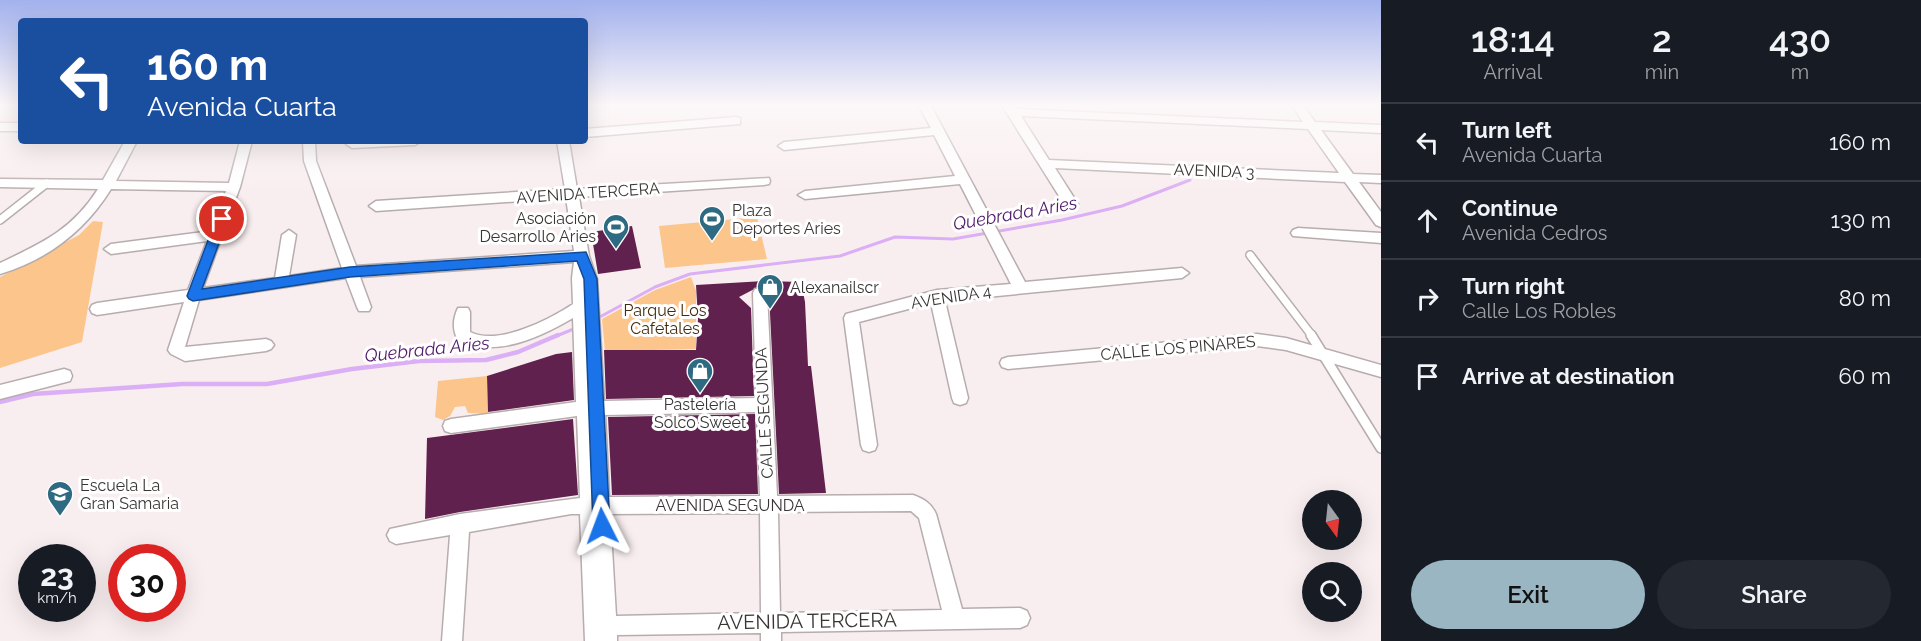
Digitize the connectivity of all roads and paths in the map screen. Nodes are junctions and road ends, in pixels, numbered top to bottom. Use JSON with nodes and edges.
{"nodes":[{"id":1,"x":909,"y":134,"type":"edge"},
{"id":2,"x":941,"y":134,"type":"edge"},
{"id":3,"x":1027,"y":134,"type":"edge"},
{"id":4,"x":1317,"y":134,"type":"edge"},
{"id":5,"x":129,"y":144,"type":"edge"},
{"id":6,"x":245,"y":144,"type":"edge"},
{"id":7,"x":309,"y":144,"type":"edge"},
{"id":8,"x":563,"y":144,"type":"edge"},
{"id":9,"x":784,"y":146,"type":"dead end"},
{"id":10,"x":1046,"y":164,"type":"junction"},
{"id":11,"x":1348,"y":177,"type":"junction"},
{"id":12,"x":965,"y":179,"type":"junction"},
{"id":13,"x":1381,"y":179,"type":"edge"},
{"id":14,"x":764,"y":181,"type":"dead end"},
{"id":15,"x":0,"y":183,"type":"edge"},
{"id":16,"x":47,"y":183,"type":"junction"},
{"id":17,"x":108,"y":184,"type":"junction"},
{"id":18,"x":234,"y":188,"type":"junction"},
{"id":19,"x":570,"y":194,"type":"junction"},
{"id":20,"x":805,"y":195,"type":"dead end"},
{"id":21,"x":1071,"y":204,"type":"dead end"},
{"id":22,"x":376,"y":206,"type":"dead end"},
{"id":23,"x":0,"y":220,"type":"edge"},
{"id":24,"x":1381,"y":222,"type":"edge"},
{"id":25,"x":1298,"y":233,"type":"dead end"},
{"id":26,"x":216,"y":235,"type":"junction"},
{"id":27,"x":289,"y":235,"type":"dead end"},
{"id":28,"x":1381,"y":238,"type":"edge"},
{"id":29,"x":111,"y":249,"type":"dead end"},
{"id":30,"x":1250,"y":255,"type":"dead end"},
{"id":31,"x":582,"y":256,"type":"junction"},
{"id":32,"x":0,"y":269,"type":"edge"},
{"id":33,"x":350,"y":272,"type":"junction"},
{"id":34,"x":1182,"y":273,"type":"dead end"},
{"id":35,"x":281,"y":282,"type":"junction"},
{"id":36,"x":1022,"y":288,"type":"junction"},
{"id":37,"x":760,"y":293,"type":"dead end"},
{"id":38,"x":193,"y":296,"type":"junction"},
{"id":39,"x":937,"y":296,"type":"junction"},
{"id":40,"x":364,"y":307,"type":"dead end"},
{"id":41,"x":97,"y":309,"type":"dead end"},
{"id":42,"x":463,"y":312,"type":"dead end"},
{"id":43,"x":586,"y":321,"type":"junction"},
{"id":44,"x":266,"y":345,"type":"dead end"},
{"id":45,"x":1325,"y":355,"type":"junction"},
{"id":46,"x":1008,"y":363,"type":"dead end"},
{"id":47,"x":1381,"y":371,"type":"edge"},
{"id":48,"x":64,"y":376,"type":"dead end"},
{"id":49,"x":0,"y":392,"type":"edge"},
{"id":50,"x":960,"y":398,"type":"dead end"},
{"id":51,"x":763,"y":405,"type":"junction"},
{"id":52,"x":591,"y":408,"type":"junction"},
{"id":53,"x":451,"y":426,"type":"dead end"},
{"id":54,"x":869,"y":445,"type":"dead end"},
{"id":55,"x":1381,"y":448,"type":"edge"},
{"id":56,"x":769,"y":505,"type":"junction"},
{"id":57,"x":595,"y":506,"type":"junction"},
{"id":58,"x":460,"y":523,"type":"junction"},
{"id":59,"x":396,"y":535,"type":"dead end"},
{"id":60,"x":954,"y":618,"type":"junction"},
{"id":61,"x":1020,"y":618,"type":"dead end"},
{"id":62,"x":771,"y":632,"type":"edge"},
{"id":63,"x":601,"y":633,"type":"edge"},
{"id":64,"x":452,"y":641,"type":"edge"}],
"edges":[{"from":1,"to":9,"type":"street"},
{"from":2,"to":12,"type":"street"},
{"from":3,"to":10,"type":"street"},
{"from":4,"to":11,"type":"street"},
{"from":5,"to":17,"type":"street"},
{"from":6,"to":18,"type":"street"},
{"from":7,"to":33,"type":"street"},
{"from":8,"to":19,"type":"street"},
{"from":10,"to":11,"type":"street","name":"AVENIDA 3"},
{"from":10,"to":21,"type":"street"},
{"from":11,"to":13,"type":"street","name":"AVENIDA 3"},
{"from":11,"to":24,"type":"street"},
{"from":12,"to":20,"type":"street"},
{"from":12,"to":36,"type":"street"},
{"from":14,"to":19,"type":"street","name":"AVENIDA TERCERA"},
{"from":15,"to":16,"type":"street"},
{"from":16,"to":17,"type":"street"},
{"from":16,"to":23,"type":"lane"},
{"from":17,"to":18,"type":"street"},
{"from":17,"to":32,"type":"street"},
{"from":18,"to":26,"type":"street"},
{"from":19,"to":22,"type":"street","name":"AVENIDA TERCERA"},
{"from":19,"to":31,"type":"street"},
{"from":25,"to":28,"type":"street"},
{"from":26,"to":29,"type":"street"},
{"from":26,"to":38,"type":"street"},
{"from":27,"to":35,"type":"street"},
{"from":30,"to":45,"type":"lane"},
{"from":31,"to":33,"type":"street"},
{"from":31,"to":43,"type":"street"},
{"from":33,"to":35,"type":"street"},
{"from":33,"to":40,"type":"street"},
{"from":34,"to":36,"type":"street","name":"AVENIDA 4"},
{"from":35,"to":38,"type":"street"},
{"from":36,"to":39,"type":"street","name":"AVENIDA 4"},
{"from":37,"to":51,"type":"street","name":"CALLE SEGUNDA"},
{"from":38,"to":41,"type":"street"},
{"from":38,"to":44,"type":"street"},
{"from":39,"to":50,"type":"street"},
{"from":39,"to":54,"type":"street","name":"AVENIDA 4"},
{"from":42,"to":43,"type":"street"},
{"from":43,"to":52,"type":"street"},
{"from":45,"to":46,"type":"street","name":"CALLE LOS PINARES"},
{"from":45,"to":47,"type":"street","name":"CALLE LOS PINARES"},
{"from":45,"to":55,"type":"lane"},
{"from":48,"to":49,"type":"street"},
{"from":51,"to":52,"type":"street"},
{"from":51,"to":56,"type":"street","name":"CALLE SEGUNDA"},
{"from":52,"to":53,"type":"street"},
{"from":52,"to":57,"type":"street"},
{"from":56,"to":57,"type":"street","name":"AVENIDA SEGUNDA"},
{"from":56,"to":60,"type":"street","name":"AVENIDA SEGUNDA"},
{"from":56,"to":62,"type":"street","name":"CALLE SEGUNDA"},
{"from":57,"to":58,"type":"street","name":"AVENIDA SEGUNDA"},
{"from":57,"to":63,"type":"street"},
{"from":58,"to":59,"type":"street","name":"AVENIDA SEGUNDA"},
{"from":58,"to":64,"type":"street"},
{"from":60,"to":61,"type":"street","name":"AVENIDA TERCERA"},
{"from":60,"to":62,"type":"street","name":"AVENIDA TERCERA"},
{"from":62,"to":63,"type":"street","name":"AVENIDA TERCERA"}]}
